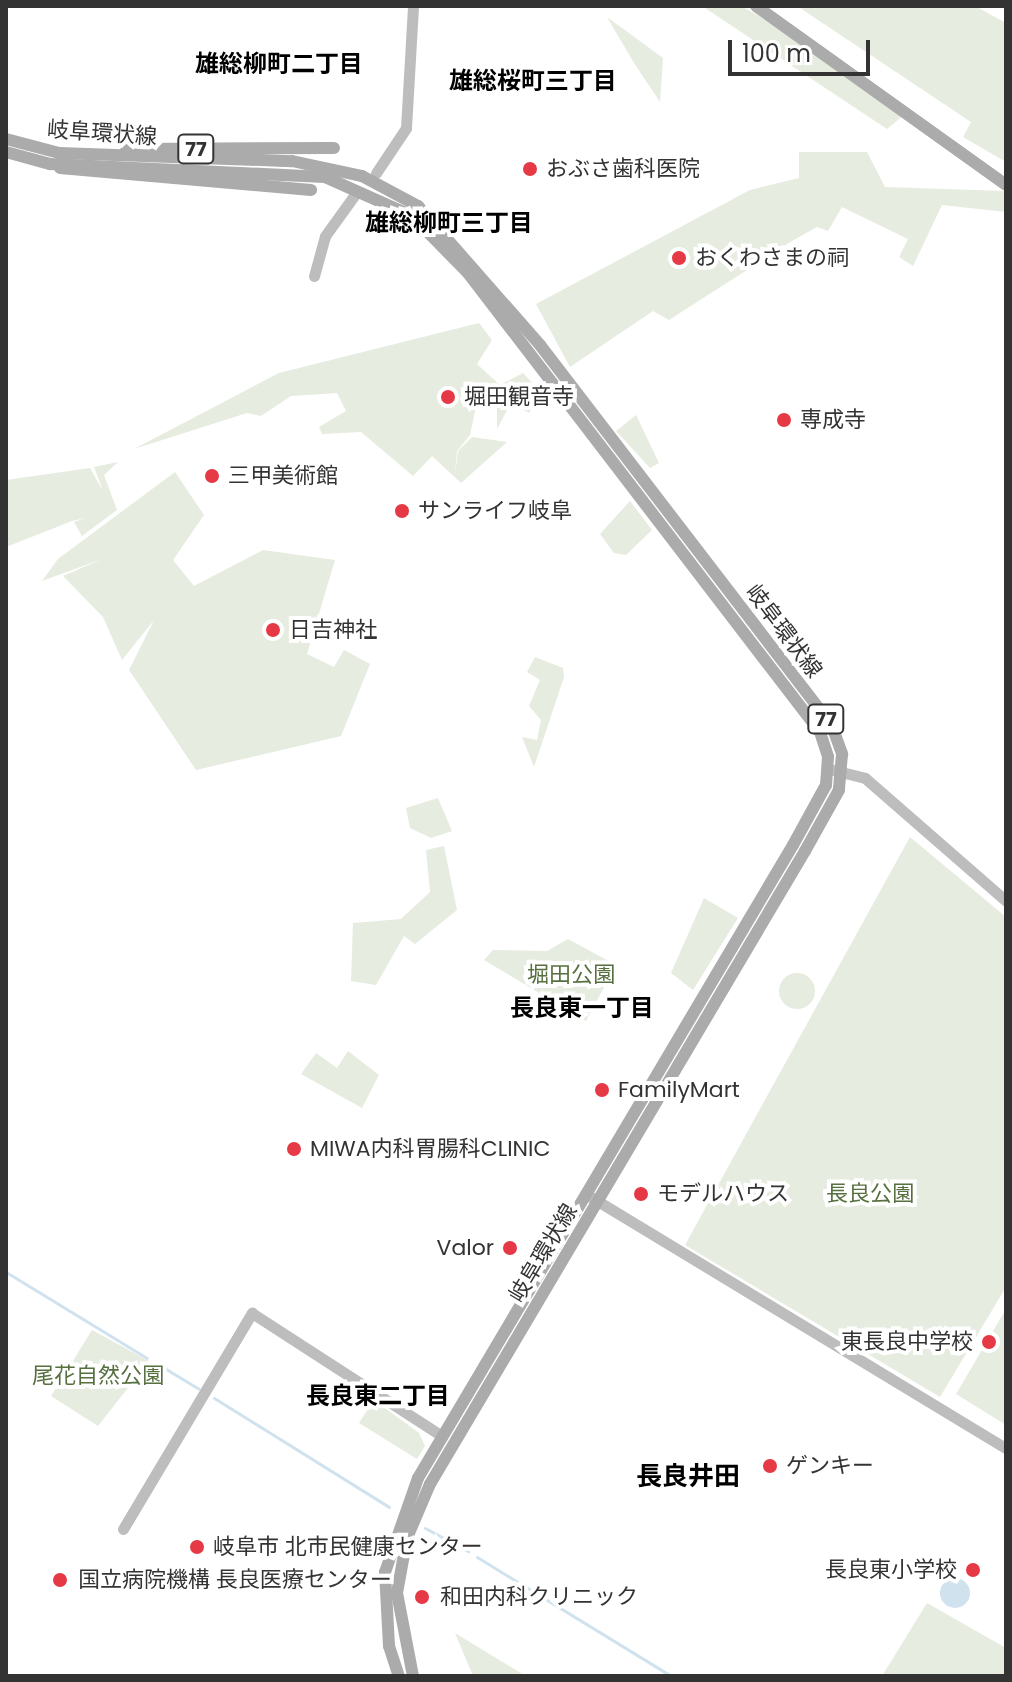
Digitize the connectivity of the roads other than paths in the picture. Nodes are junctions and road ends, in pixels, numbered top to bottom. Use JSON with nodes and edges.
{"nodes":[{"id":1,"x":413,"y":6,"type":"edge"},
{"id":2,"x":756,"y":6,"type":"edge"},
{"id":3,"x":6,"y":139,"type":"edge"},
{"id":4,"x":334,"y":148,"type":"dead end"},
{"id":5,"x":6,"y":152,"type":"edge"},
{"id":6,"x":59,"y":153,"type":"junction"},
{"id":7,"x":50,"y":164,"type":"junction"},
{"id":8,"x":376,"y":173,"type":"dead end"},
{"id":9,"x":1006,"y":185,"type":"edge"},
{"id":10,"x":311,"y":190,"type":"dead end"},
{"id":11,"x":356,"y":193,"type":"dead end"},
{"id":12,"x":314,"y":276,"type":"dead end"},
{"id":13,"x":836,"y":769,"type":"junction"},
{"id":14,"x":1006,"y":901,"type":"edge"},
{"id":15,"x":592,"y":1197,"type":"junction"},
{"id":16,"x":442,"y":1436,"type":"junction"},
{"id":17,"x":1006,"y":1448,"type":"edge"},
{"id":18,"x":123,"y":1529,"type":"dead end"},
{"id":19,"x":399,"y":1676,"type":"edge"},
{"id":20,"x":413,"y":1676,"type":"edge"}],
"edges":[{"from":1,"to":8,"type":"street"},
{"from":2,"to":9,"type":"main road"},
{"from":3,"to":6,"type":"main road","name":"岐阜環状線","number":"77"},
{"from":4,"to":6,"type":"main road","number":"77"},
{"from":5,"to":7,"type":"main road","name":"岐阜環状線","number":"77"},
{"from":6,"to":13,"type":"main road","name":"岐阜環状線","number":"77"},
{"from":7,"to":10,"type":"main road","number":"77"},
{"from":7,"to":13,"type":"main road","name":"岐阜環状線","number":"77"},
{"from":11,"to":12,"type":"street"},
{"from":13,"to":14,"type":"street"},
{"from":13,"to":15,"type":"main road","name":"岐阜環状線"},
{"from":15,"to":16,"type":"main road","name":"岐阜環状線"},
{"from":15,"to":17,"type":"street"},
{"from":15,"to":20,"type":"main road","name":"岐阜環状線"},
{"from":16,"to":18,"type":"street"},
{"from":16,"to":19,"type":"main road","name":"岐阜環状線"}]}
